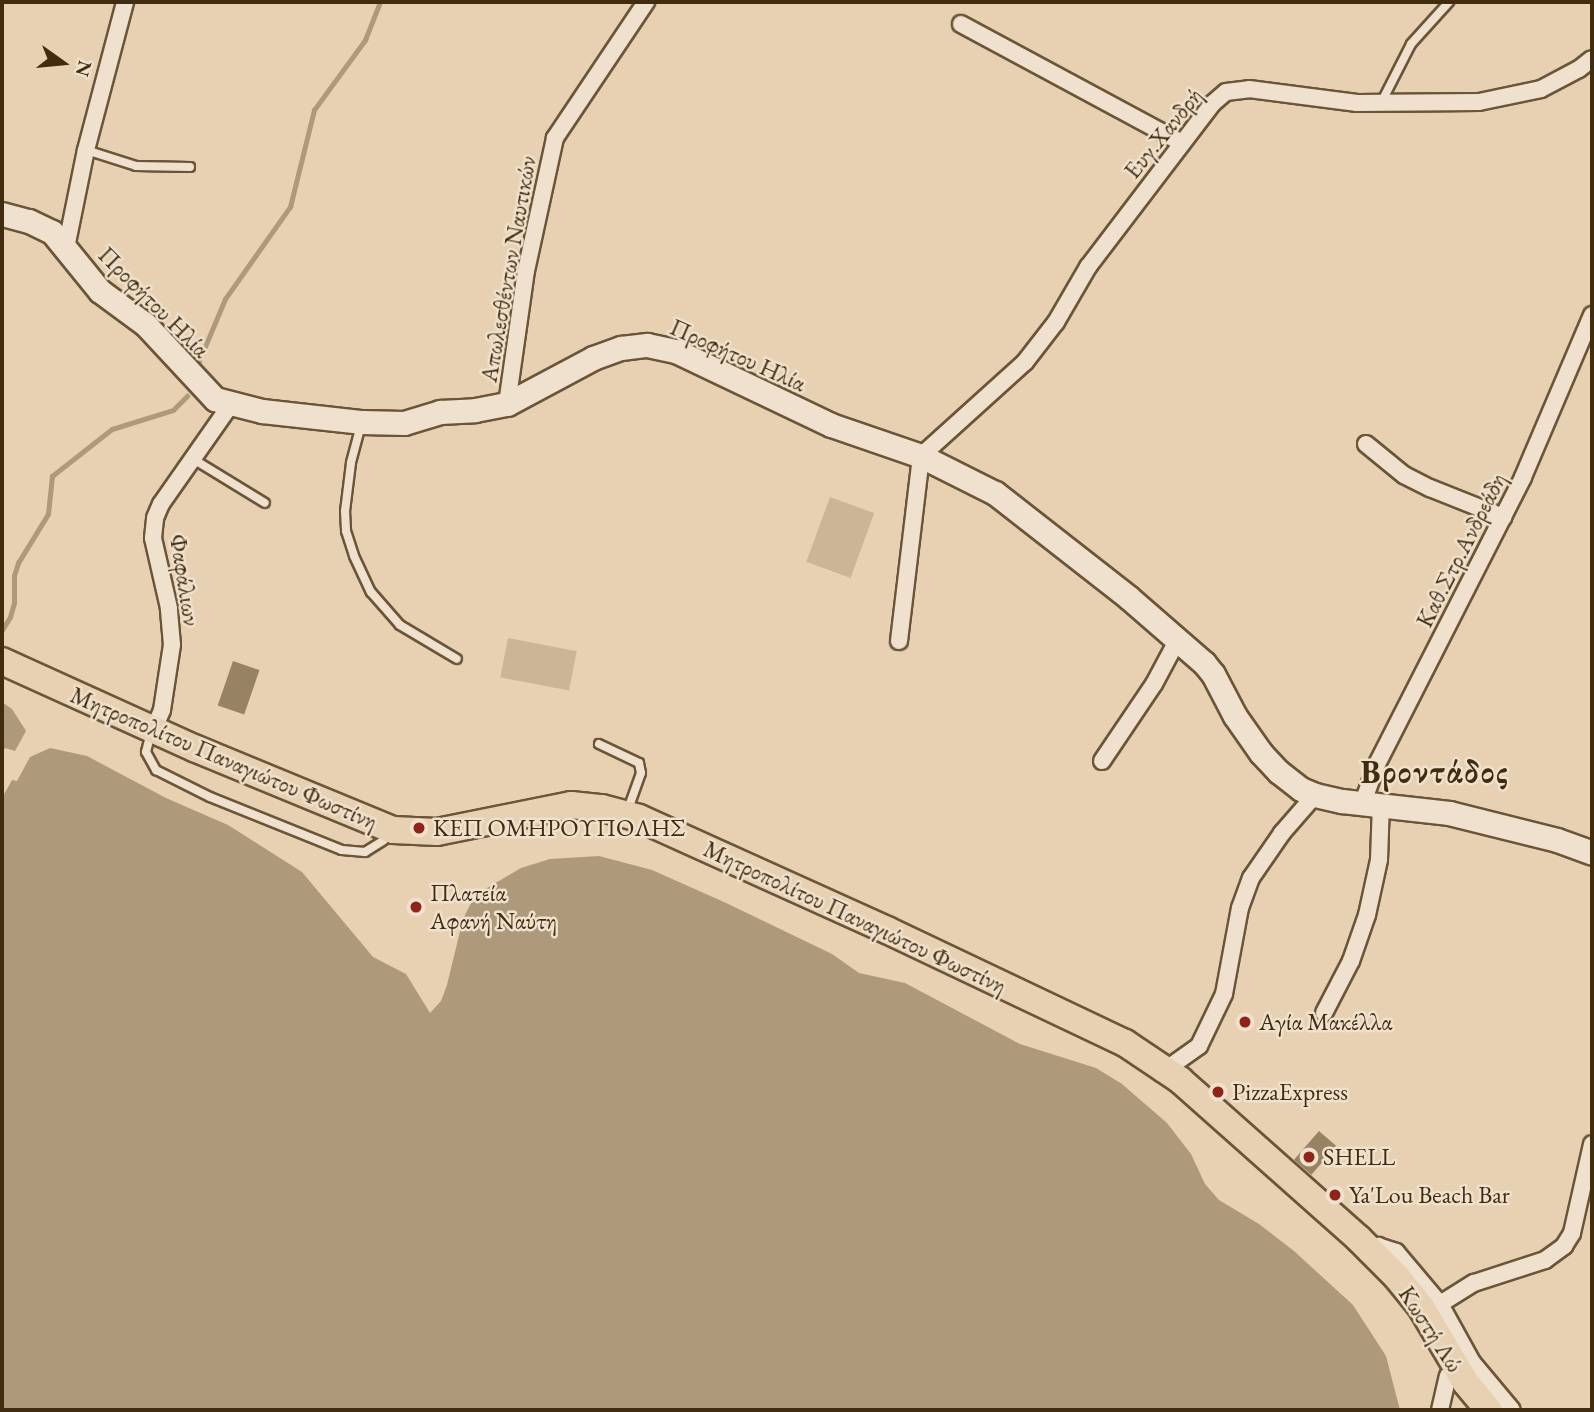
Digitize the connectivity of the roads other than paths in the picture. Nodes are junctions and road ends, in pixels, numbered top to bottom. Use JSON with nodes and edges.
{"nodes":[{"id":1,"x":125,"y":2,"type":"edge"},
{"id":2,"x":646,"y":2,"type":"edge"},
{"id":3,"x":1449,"y":2,"type":"edge"},
{"id":4,"x":961,"y":24,"type":"dead end"},
{"id":5,"x":1592,"y":59,"type":"edge"},
{"id":6,"x":1381,"y":103,"type":"junction"},
{"id":7,"x":1182,"y":143,"type":"junction"},
{"id":8,"x":86,"y":150,"type":"junction"},
{"id":9,"x":190,"y":167,"type":"dead end"},
{"id":10,"x":2,"y":214,"type":"edge"},
{"id":11,"x":66,"y":248,"type":"junction"},
{"id":12,"x":1592,"y":315,"type":"edge"},
{"id":13,"x":231,"y":404,"type":"junction"},
{"id":14,"x":507,"y":404,"type":"junction"},
{"id":15,"x":362,"y":422,"type":"junction"},
{"id":16,"x":1366,"y":444,"type":"dead end"},
{"id":17,"x":921,"y":456,"type":"junction"},
{"id":18,"x":193,"y":459,"type":"junction"},
{"id":19,"x":265,"y":503,"type":"dead end"},
{"id":20,"x":1503,"y":517,"type":"junction"},
{"id":21,"x":1178,"y":639,"type":"junction"},
{"id":22,"x":898,"y":641,"type":"dead end"},
{"id":23,"x":457,"y":659,"type":"dead end"},
{"id":24,"x":2,"y":662,"type":"edge"},
{"id":25,"x":2,"y":674,"type":"edge"},
{"id":26,"x":151,"y":735,"type":"junction"},
{"id":27,"x":599,"y":744,"type":"dead end"},
{"id":28,"x":1102,"y":761,"type":"dead end"},
{"id":29,"x":1315,"y":795,"type":"junction"},
{"id":30,"x":1372,"y":803,"type":"junction"},
{"id":31,"x":626,"y":814,"type":"junction"},
{"id":32,"x":1592,"y":853,"type":"edge"},
{"id":33,"x":1324,"y":1013,"type":"dead end"},
{"id":34,"x":1161,"y":1073,"type":"junction"},
{"id":35,"x":1592,"y":1144,"type":"edge"},
{"id":36,"x":1367,"y":1254,"type":"junction"},
{"id":37,"x":1440,"y":1304,"type":"junction"},
{"id":38,"x":1448,"y":1376,"type":"junction"},
{"id":39,"x":1440,"y":1410,"type":"edge"},
{"id":40,"x":1473,"y":1410,"type":"edge"},
{"id":41,"x":1489,"y":1410,"type":"edge"},
{"id":42,"x":1512,"y":1410,"type":"edge"}],
"edges":[{"from":1,"to":8,"type":"street"},
{"from":2,"to":14,"type":"street","name":"Απωλεσθέντων Ναυτικών"},
{"from":3,"to":6,"type":"lane"},
{"from":4,"to":7,"type":"street"},
{"from":5,"to":6,"type":"street","name":"Ευγ.Χανδρή"},
{"from":6,"to":7,"type":"street","name":"Ευγ.Χανδρή"},
{"from":7,"to":17,"type":"street","name":"Ευγ.Χανδρή"},
{"from":8,"to":9,"type":"lane"},
{"from":8,"to":11,"type":"street"},
{"from":10,"to":11,"type":"street","name":"Προφήτου Ηλία"},
{"from":11,"to":13,"type":"street","name":"Προφήτου Ηλία"},
{"from":12,"to":20,"type":"street","name":"Καθ.Στρ.Ανδρεάδη"},
{"from":13,"to":15,"type":"street","name":"Προφήτου Ηλία"},
{"from":13,"to":18,"type":"street","name":"Φαφάλιων"},
{"from":14,"to":15,"type":"street","name":"Προφήτου Ηλία"},
{"from":14,"to":17,"type":"street","name":"Προφήτου Ηλία"},
{"from":15,"to":23,"type":"lane"},
{"from":16,"to":20,"type":"street"},
{"from":17,"to":21,"type":"street","name":"Προφήτου Ηλία"},
{"from":17,"to":22,"type":"street"},
{"from":18,"to":19,"type":"lane"},
{"from":18,"to":26,"type":"street","name":"Φαφάλιων"},
{"from":20,"to":30,"type":"street","name":"Καθ.Στρ.Ανδρεάδη"},
{"from":21,"to":28,"type":"street"},
{"from":21,"to":29,"type":"street","name":"Προφήτου Ηλία"},
{"from":24,"to":26,"type":"main road","name":"Μητροπολίτου Παναγιώτου Φωστίνη"},
{"from":25,"to":26,"type":"main road","name":"Μητροπολίτου Παναγιώτου Φωστίνη"},
{"from":26,"to":31,"type":"main road","name":"Μητροπολίτου Παναγιώτου Φωστίνη"},
{"from":26,"to":34,"type":"main road","name":"Μητροπολίτου Παναγιώτου Φωστίνη"},
{"from":27,"to":31,"type":"lane"},
{"from":29,"to":30,"type":"street","name":"Προφήτου Ηλία"},
{"from":29,"to":34,"type":"street"},
{"from":30,"to":32,"type":"street","name":"Προφήτου Ηλία"},
{"from":30,"to":33,"type":"street","name":"Καθ.Στρ.Ανδρεάδη"},
{"from":31,"to":34,"type":"main road","name":"Μητροπολίτου Παναγιώτου Φωστίνη"},
{"from":34,"to":36,"type":"main road","name":"Μητροπολίτου Παναγιώτου Φωστίνη"},
{"from":35,"to":37,"type":"street"},
{"from":36,"to":37,"type":"street"},
{"from":36,"to":38,"type":"main road","name":"Κωστή Λώ"},
{"from":36,"to":41,"type":"main road","name":"Κωστή Λώ"},
{"from":37,"to":42,"type":"street"},
{"from":38,"to":39,"type":"street"},
{"from":38,"to":40,"type":"main road","name":"Κωστή Λώ"}]}
